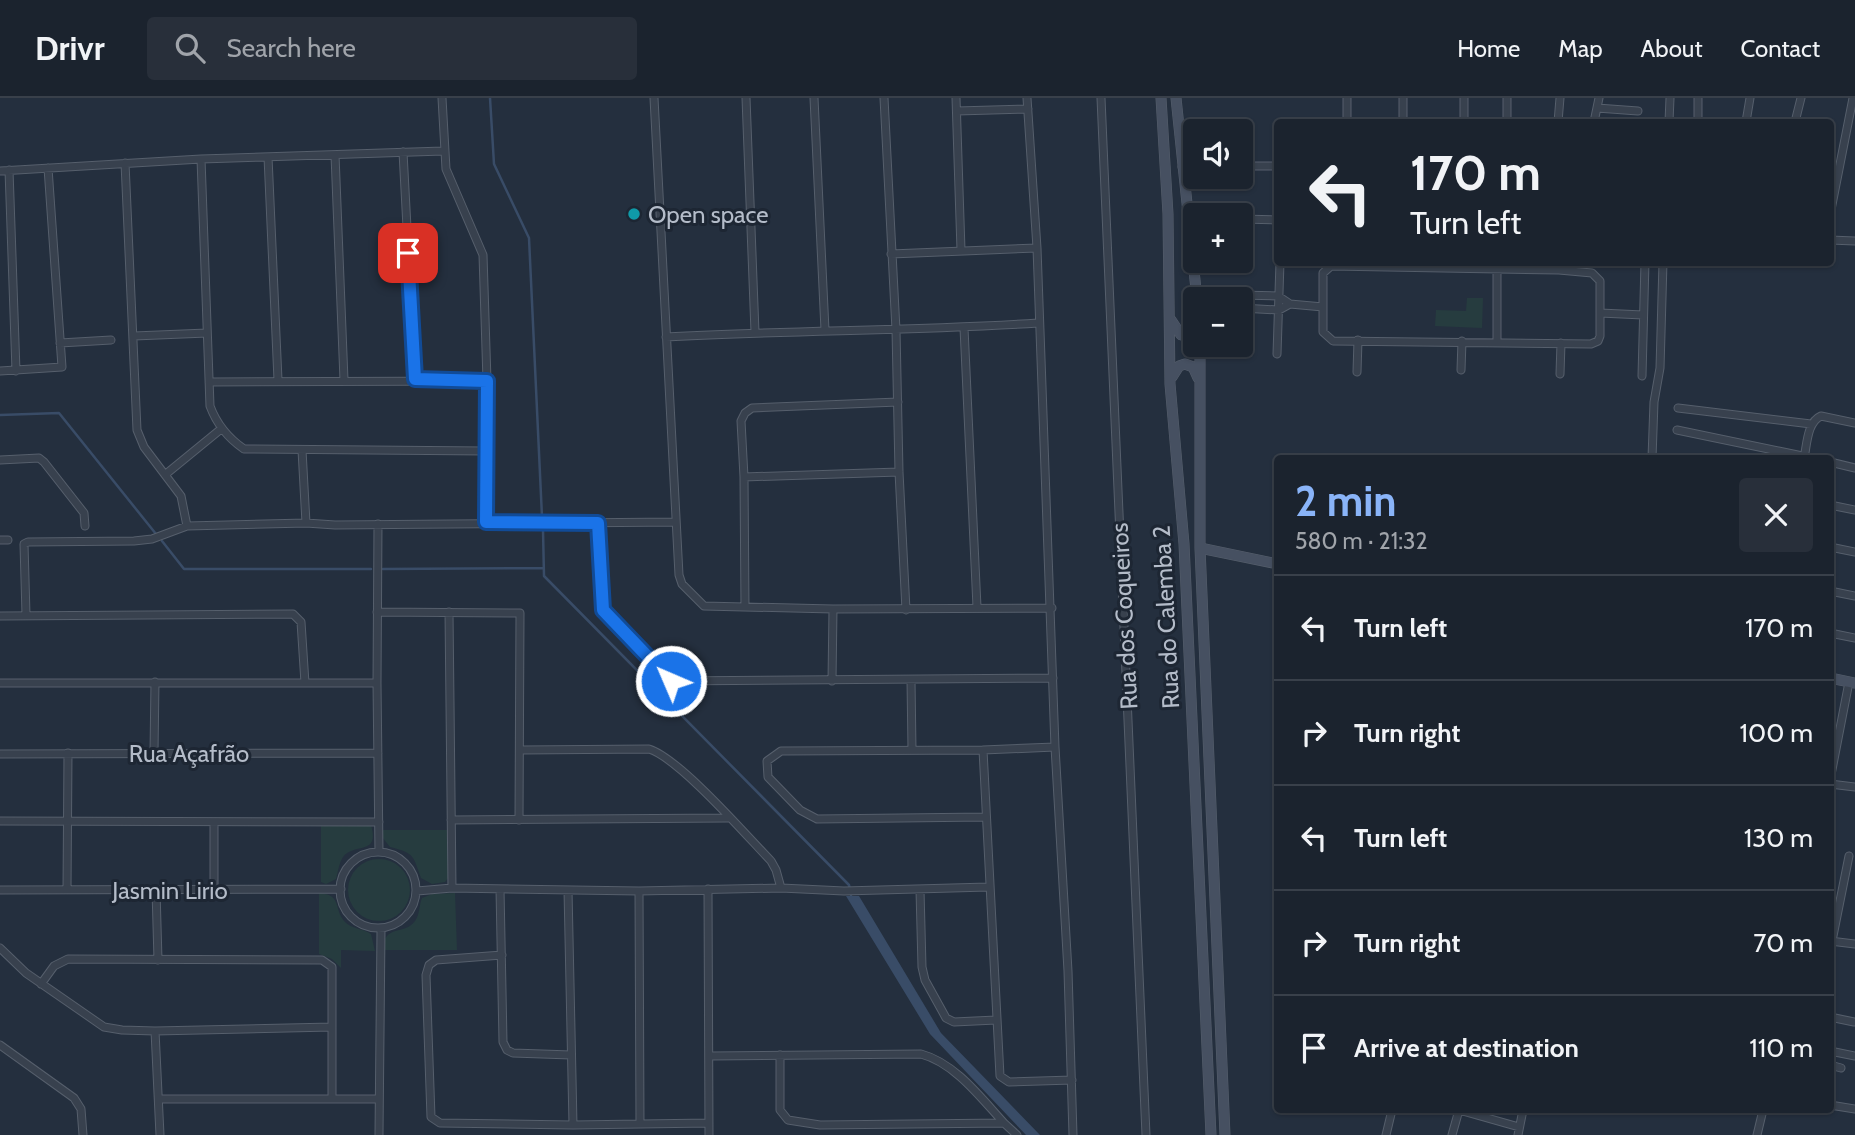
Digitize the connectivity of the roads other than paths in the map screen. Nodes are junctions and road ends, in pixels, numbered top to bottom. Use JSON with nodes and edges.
{"nodes":[{"id":1,"x":442,"y":98,"type":"edge"},
{"id":2,"x":654,"y":98,"type":"edge"},
{"id":3,"x":746,"y":98,"type":"edge"},
{"id":4,"x":814,"y":98,"type":"edge"},
{"id":5,"x":884,"y":98,"type":"edge"},
{"id":6,"x":956,"y":98,"type":"edge"},
{"id":7,"x":1027,"y":98,"type":"edge"},
{"id":8,"x":1101,"y":98,"type":"edge"},
{"id":9,"x":1161,"y":98,"type":"edge"},
{"id":10,"x":1175,"y":98,"type":"edge"},
{"id":11,"x":1347,"y":98,"type":"edge"},
{"id":12,"x":1403,"y":98,"type":"edge"},
{"id":13,"x":1464,"y":98,"type":"edge"},
{"id":14,"x":1507,"y":98,"type":"edge"},
{"id":15,"x":1560,"y":98,"type":"edge"},
{"id":16,"x":1598,"y":98,"type":"edge"},
{"id":17,"x":1670,"y":98,"type":"edge"},
{"id":18,"x":1698,"y":98,"type":"edge"},
{"id":19,"x":1750,"y":98,"type":"edge"},
{"id":20,"x":1801,"y":98,"type":"edge"},
{"id":21,"x":1853,"y":98,"type":"edge"},
{"id":22,"x":1597,"y":108,"type":"junction"},
{"id":23,"x":1028,"y":109,"type":"junction"},
{"id":24,"x":957,"y":111,"type":"junction"},
{"id":25,"x":1638,"y":111,"type":"dead end"},
{"id":26,"x":1348,"y":119,"type":"edge"},
{"id":27,"x":1403,"y":119,"type":"edge"},
{"id":28,"x":1464,"y":119,"type":"edge"},
{"id":29,"x":1507,"y":119,"type":"edge"},
{"id":30,"x":1558,"y":119,"type":"edge"},
{"id":31,"x":1595,"y":119,"type":"edge"},
{"id":32,"x":1669,"y":119,"type":"edge"},
{"id":33,"x":1698,"y":119,"type":"edge"},
{"id":34,"x":1746,"y":119,"type":"edge"},
{"id":35,"x":1797,"y":119,"type":"edge"},
{"id":36,"x":443,"y":151,"type":"junction"},
{"id":37,"x":403,"y":152,"type":"junction"},
{"id":38,"x":335,"y":155,"type":"junction"},
{"id":39,"x":268,"y":157,"type":"junction"},
{"id":40,"x":201,"y":159,"type":"junction"},
{"id":41,"x":125,"y":163,"type":"junction"},
{"id":42,"x":1253,"y":166,"type":"edge"},
{"id":43,"x":1274,"y":166,"type":"edge"},
{"id":44,"x":1182,"y":167,"type":"joint"},
{"id":45,"x":48,"y":168,"type":"junction"},
{"id":46,"x":9,"y":170,"type":"junction"},
{"id":47,"x":0,"y":171,"type":"edge"},
{"id":48,"x":1834,"y":195,"type":"edge"},
{"id":49,"x":1188,"y":203,"type":"edge"},
{"id":50,"x":1253,"y":219,"type":"edge"},
{"id":51,"x":1274,"y":220,"type":"edge"},
{"id":52,"x":1834,"y":240,"type":"edge"},
{"id":53,"x":1855,"y":242,"type":"edge"},
{"id":54,"x":1037,"y":248,"type":"junction"},
{"id":55,"x":961,"y":250,"type":"junction"},
{"id":56,"x":891,"y":254,"type":"junction"},
{"id":57,"x":1280,"y":266,"type":"edge"},
{"id":58,"x":1331,"y":266,"type":"edge"},
{"id":59,"x":1470,"y":266,"type":"edge"},
{"id":60,"x":1560,"y":266,"type":"edge"},
{"id":61,"x":1645,"y":266,"type":"edge"},
{"id":62,"x":1663,"y":266,"type":"edge"},
{"id":63,"x":1497,"y":270,"type":"junction"},
{"id":64,"x":1253,"y":296,"type":"edge"},
{"id":65,"x":1278,"y":296,"type":"junction"},
{"id":66,"x":1290,"y":304,"type":"junction"},
{"id":67,"x":1323,"y":307,"type":"junction"},
{"id":68,"x":1253,"y":309,"type":"edge"},
{"id":69,"x":1279,"y":310,"type":"junction"},
{"id":70,"x":1600,"y":313,"type":"junction"},
{"id":71,"x":1643,"y":315,"type":"junction"},
{"id":72,"x":1170,"y":316,"type":"junction"},
{"id":73,"x":1038,"y":323,"type":"junction"},
{"id":74,"x":964,"y":328,"type":"junction"},
{"id":75,"x":825,"y":330,"type":"junction"},
{"id":76,"x":897,"y":330,"type":"junction"},
{"id":77,"x":755,"y":332,"type":"junction"},
{"id":78,"x":207,"y":333,"type":"junction"},
{"id":79,"x":1183,"y":335,"type":"edge"},
{"id":80,"x":134,"y":337,"type":"junction"},
{"id":81,"x":666,"y":337,"type":"junction"},
{"id":82,"x":111,"y":340,"type":"dead end"},
{"id":83,"x":1358,"y":340,"type":"junction"},
{"id":84,"x":1462,"y":341,"type":"junction"},
{"id":85,"x":1497,"y":342,"type":"junction"},
{"id":86,"x":60,"y":343,"type":"junction"},
{"id":87,"x":1561,"y":343,"type":"junction"},
{"id":88,"x":1277,"y":354,"type":"dead end"},
{"id":89,"x":1200,"y":357,"type":"edge"},
{"id":90,"x":16,"y":370,"type":"junction"},
{"id":91,"x":1461,"y":370,"type":"dead end"},
{"id":92,"x":0,"y":371,"type":"edge"},
{"id":93,"x":1357,"y":372,"type":"dead end"},
{"id":94,"x":1560,"y":374,"type":"dead end"},
{"id":95,"x":1642,"y":376,"type":"dead end"},
{"id":96,"x":415,"y":379,"type":"junction"},
{"id":97,"x":278,"y":380,"type":"junction"},
{"id":98,"x":344,"y":380,"type":"junction"},
{"id":99,"x":487,"y":381,"type":"junction"},
{"id":100,"x":209,"y":382,"type":"junction"},
{"id":101,"x":1170,"y":384,"type":"junction"},
{"id":102,"x":1200,"y":385,"type":"junction"},
{"id":103,"x":898,"y":402,"type":"junction"},
{"id":104,"x":1678,"y":408,"type":"dead end"},
{"id":105,"x":1855,"y":423,"type":"edge"},
{"id":106,"x":1811,"y":424,"type":"junction"},
{"id":107,"x":221,"y":429,"type":"junction"},
{"id":108,"x":1677,"y":430,"type":"dead end"},
{"id":109,"x":302,"y":450,"type":"junction"},
{"id":110,"x":486,"y":451,"type":"junction"},
{"id":111,"x":1652,"y":455,"type":"edge"},
{"id":112,"x":1793,"y":455,"type":"edge"},
{"id":113,"x":1807,"y":455,"type":"edge"},
{"id":114,"x":0,"y":460,"type":"edge"},
{"id":115,"x":1834,"y":464,"type":"edge"},
{"id":116,"x":1855,"y":468,"type":"edge"},
{"id":117,"x":899,"y":472,"type":"junction"},
{"id":118,"x":166,"y":474,"type":"junction"},
{"id":119,"x":744,"y":477,"type":"junction"},
{"id":120,"x":1834,"y":506,"type":"edge"},
{"id":121,"x":1855,"y":510,"type":"edge"},
{"id":122,"x":486,"y":522,"type":"junction"},
{"id":123,"x":676,"y":522,"type":"junction"},
{"id":124,"x":306,"y":523,"type":"junction"},
{"id":125,"x":598,"y":523,"type":"junction"},
{"id":126,"x":378,"y":524,"type":"junction"},
{"id":127,"x":85,"y":526,"type":"dead end"},
{"id":128,"x":187,"y":526,"type":"junction"},
{"id":129,"x":1200,"y":548,"type":"junction"},
{"id":130,"x":1834,"y":548,"type":"edge"},
{"id":131,"x":1855,"y":552,"type":"edge"},
{"id":132,"x":1274,"y":563,"type":"edge"},
{"id":133,"x":1834,"y":592,"type":"edge"},
{"id":134,"x":1855,"y":596,"type":"edge"},
{"id":135,"x":746,"y":607,"type":"junction"},
{"id":136,"x":977,"y":607,"type":"junction"},
{"id":137,"x":1052,"y":608,"type":"junction"},
{"id":138,"x":833,"y":610,"type":"junction"},
{"id":139,"x":906,"y":610,"type":"junction"},
{"id":140,"x":377,"y":612,"type":"junction"},
{"id":141,"x":449,"y":612,"type":"junction"},
{"id":142,"x":26,"y":615,"type":"junction"},
{"id":143,"x":0,"y":616,"type":"edge"},
{"id":144,"x":1834,"y":634,"type":"edge"},
{"id":145,"x":1855,"y":638,"type":"edge"},
{"id":146,"x":1053,"y":678,"type":"junction"},
{"id":147,"x":1834,"y":679,"type":"edge"},
{"id":148,"x":911,"y":680,"type":"junction"},
{"id":149,"x":832,"y":681,"type":"junction"},
{"id":150,"x":0,"y":682,"type":"edge"},
{"id":151,"x":155,"y":682,"type":"junction"},
{"id":152,"x":1852,"y":682,"type":"edge"},
{"id":153,"x":305,"y":683,"type":"junction"},
{"id":154,"x":377,"y":683,"type":"junction"},
{"id":155,"x":1834,"y":734,"type":"edge"},
{"id":156,"x":1055,"y":747,"type":"junction"},
{"id":157,"x":521,"y":750,"type":"junction"},
{"id":158,"x":912,"y":750,"type":"junction"},
{"id":159,"x":983,"y":750,"type":"junction"},
{"id":160,"x":154,"y":752,"type":"junction"},
{"id":161,"x":378,"y":752,"type":"junction"},
{"id":162,"x":68,"y":753,"type":"junction"},
{"id":163,"x":0,"y":754,"type":"edge"},
{"id":164,"x":1834,"y":783,"type":"edge"},
{"id":165,"x":1855,"y":787,"type":"edge"},
{"id":166,"x":985,"y":817,"type":"junction"},
{"id":167,"x":728,"y":818,"type":"junction"},
{"id":168,"x":451,"y":820,"type":"junction"},
{"id":169,"x":519,"y":820,"type":"junction"},
{"id":170,"x":0,"y":821,"type":"edge"},
{"id":171,"x":68,"y":822,"type":"junction"},
{"id":172,"x":214,"y":822,"type":"junction"},
{"id":173,"x":379,"y":822,"type":"junction"},
{"id":174,"x":379,"y":852,"type":"junction"},
{"id":175,"x":1849,"y":856,"type":"dead end"},
{"id":176,"x":988,"y":887,"type":"junction"},
{"id":177,"x":452,"y":888,"type":"junction"},
{"id":178,"x":781,"y":888,"type":"junction"},
{"id":179,"x":341,"y":889,"type":"junction"},
{"id":180,"x":500,"y":889,"type":"junction"},
{"id":181,"x":708,"y":889,"type":"junction"},
{"id":182,"x":0,"y":890,"type":"edge"},
{"id":183,"x":67,"y":890,"type":"junction"},
{"id":184,"x":156,"y":890,"type":"junction"},
{"id":185,"x":214,"y":890,"type":"junction"},
{"id":186,"x":568,"y":890,"type":"junction"},
{"id":187,"x":920,"y":890,"type":"junction"},
{"id":188,"x":417,"y":891,"type":"junction"},
{"id":189,"x":639,"y":891,"type":"junction"},
{"id":190,"x":1834,"y":927,"type":"edge"},
{"id":191,"x":380,"y":930,"type":"junction"},
{"id":192,"x":1834,"y":941,"type":"edge"},
{"id":193,"x":1855,"y":944,"type":"edge"},
{"id":194,"x":0,"y":948,"type":"edge"},
{"id":195,"x":502,"y":955,"type":"junction"},
{"id":196,"x":7,"y":957,"type":"junction"},
{"id":197,"x":158,"y":960,"type":"junction"},
{"id":198,"x":0,"y":963,"type":"edge"},
{"id":199,"x":41,"y":984,"type":"junction"},
{"id":200,"x":1834,"y":1018,"type":"edge"},
{"id":201,"x":996,"y":1020,"type":"junction"},
{"id":202,"x":1854,"y":1022,"type":"edge"},
{"id":203,"x":332,"y":1027,"type":"junction"},
{"id":204,"x":155,"y":1031,"type":"junction"},
{"id":205,"x":0,"y":1045,"type":"edge"},
{"id":206,"x":1834,"y":1052,"type":"edge"},
{"id":207,"x":571,"y":1055,"type":"junction"},
{"id":208,"x":780,"y":1055,"type":"junction"},
{"id":209,"x":710,"y":1056,"type":"junction"},
{"id":210,"x":1855,"y":1056,"type":"edge"},
{"id":211,"x":1834,"y":1066,"type":"edge"},
{"id":212,"x":1841,"y":1068,"type":"dead end"},
{"id":213,"x":1072,"y":1080,"type":"junction"},
{"id":214,"x":159,"y":1099,"type":"junction"},
{"id":215,"x":332,"y":1099,"type":"junction"},
{"id":216,"x":377,"y":1099,"type":"junction"},
{"id":217,"x":1834,"y":1106,"type":"edge"},
{"id":218,"x":1855,"y":1110,"type":"edge"},
{"id":219,"x":1391,"y":1113,"type":"edge"},
{"id":220,"x":1458,"y":1113,"type":"edge"},
{"id":221,"x":1468,"y":1113,"type":"edge"},
{"id":222,"x":1523,"y":1113,"type":"edge"},
{"id":223,"x":1762,"y":1113,"type":"edge"},
{"id":224,"x":709,"y":1123,"type":"junction"},
{"id":225,"x":1004,"y":1123,"type":"junction"},
{"id":226,"x":640,"y":1124,"type":"junction"},
{"id":227,"x":573,"y":1125,"type":"junction"},
{"id":228,"x":1519,"y":1131,"type":"edge"},
{"id":229,"x":1757,"y":1134,"type":"edge"},
{"id":230,"x":83,"y":1135,"type":"edge"},
{"id":231,"x":160,"y":1135,"type":"edge"},
{"id":232,"x":379,"y":1135,"type":"edge"},
{"id":233,"x":709,"y":1135,"type":"edge"},
{"id":234,"x":1017,"y":1135,"type":"edge"},
{"id":235,"x":1073,"y":1135,"type":"edge"},
{"id":236,"x":1146,"y":1135,"type":"edge"},
{"id":237,"x":1211,"y":1135,"type":"edge"},
{"id":238,"x":1225,"y":1135,"type":"edge"},
{"id":239,"x":1386,"y":1135,"type":"edge"},
{"id":240,"x":1452,"y":1135,"type":"edge"},
{"id":241,"x":1767,"y":1135,"type":"edge"}],
"edges":[{"from":1,"to":36,"type":"street"},
{"from":2,"to":81,"type":"street"},
{"from":3,"to":77,"type":"street"},
{"from":4,"to":75,"type":"street"},
{"from":5,"to":56,"type":"street"},
{"from":6,"to":24,"type":"street"},
{"from":7,"to":23,"type":"street"},
{"from":8,"to":236,"type":"street","name":"Rua dos Coqueiros"},
{"from":9,"to":72,"type":"main road","name":"Rua do Calemba 2"},
{"from":10,"to":44,"type":"main road"},
{"from":11,"to":26,"type":"street"},
{"from":12,"to":27,"type":"street"},
{"from":13,"to":28,"type":"street"},
{"from":14,"to":29,"type":"street"},
{"from":15,"to":30,"type":"street"},
{"from":16,"to":22,"type":"street"},
{"from":17,"to":32,"type":"street"},
{"from":18,"to":33,"type":"street"},
{"from":19,"to":34,"type":"street"},
{"from":20,"to":35,"type":"street"},
{"from":21,"to":48,"type":"street"},
{"from":22,"to":25,"type":"street"},
{"from":22,"to":31,"type":"street"},
{"from":23,"to":24,"type":"street"},
{"from":23,"to":54,"type":"street"},
{"from":24,"to":55,"type":"street"},
{"from":36,"to":37,"type":"street"},
{"from":36,"to":99,"type":"street"},
{"from":37,"to":38,"type":"street"},
{"from":37,"to":96,"type":"street"},
{"from":38,"to":39,"type":"street"},
{"from":38,"to":98,"type":"street"},
{"from":39,"to":40,"type":"street"},
{"from":39,"to":97,"type":"street"},
{"from":40,"to":41,"type":"street"},
{"from":40,"to":78,"type":"street"},
{"from":41,"to":45,"type":"street"},
{"from":41,"to":80,"type":"street"},
{"from":42,"to":43,"type":"street"},
{"from":44,"to":49,"type":"main road"},
{"from":45,"to":46,"type":"street"},
{"from":45,"to":86,"type":"street"},
{"from":46,"to":47,"type":"street"},
{"from":46,"to":90,"type":"street"},
{"from":50,"to":51,"type":"street"},
{"from":52,"to":53,"type":"street"},
{"from":54,"to":55,"type":"street"},
{"from":54,"to":73,"type":"street"},
{"from":55,"to":56,"type":"street"},
{"from":56,"to":76,"type":"street"},
{"from":57,"to":65,"type":"street"},
{"from":58,"to":67,"type":"street"},
{"from":59,"to":63,"type":"street"},
{"from":60,"to":63,"type":"street"},
{"from":60,"to":70,"type":"street"},
{"from":61,"to":71,"type":"street"},
{"from":62,"to":111,"type":"street"},
{"from":63,"to":85,"type":"street"},
{"from":64,"to":65,"type":"street"},
{"from":65,"to":66,"type":"street"},
{"from":65,"to":69,"type":"street"},
{"from":66,"to":67,"type":"street"},
{"from":66,"to":69,"type":"street"},
{"from":67,"to":83,"type":"street"},
{"from":68,"to":69,"type":"street"},
{"from":69,"to":88,"type":"street"},
{"from":70,"to":71,"type":"street"},
{"from":70,"to":87,"type":"street"},
{"from":71,"to":95,"type":"street"},
{"from":72,"to":79,"type":"main road"},
{"from":72,"to":101,"type":"main road","name":"Rua do Calemba 2"},
{"from":73,"to":74,"type":"street"},
{"from":73,"to":137,"type":"street"},
{"from":74,"to":76,"type":"street"},
{"from":74,"to":136,"type":"street"},
{"from":75,"to":76,"type":"street"},
{"from":75,"to":77,"type":"street"},
{"from":76,"to":103,"type":"street"},
{"from":77,"to":81,"type":"street"},
{"from":78,"to":80,"type":"street"},
{"from":78,"to":100,"type":"street"},
{"from":80,"to":118,"type":"street"},
{"from":81,"to":123,"type":"street"},
{"from":82,"to":86,"type":"street"},
{"from":83,"to":84,"type":"street"},
{"from":83,"to":93,"type":"street"},
{"from":84,"to":85,"type":"street"},
{"from":84,"to":91,"type":"street"},
{"from":85,"to":87,"type":"street"},
{"from":86,"to":90,"type":"street"},
{"from":87,"to":94,"type":"street"},
{"from":89,"to":102,"type":"main road","name":"Rua do Calemba 2"},
{"from":90,"to":92,"type":"street"},
{"from":96,"to":98,"type":"street"},
{"from":96,"to":99,"type":"street"},
{"from":97,"to":98,"type":"street"},
{"from":97,"to":100,"type":"street"},
{"from":99,"to":110,"type":"street"},
{"from":100,"to":107,"type":"street"},
{"from":101,"to":102,"type":"main road"},
{"from":101,"to":237,"type":"main road","name":"Rua do Calemba 2"},
{"from":102,"to":129,"type":"main road","name":"Rua do Calemba 2"},
{"from":103,"to":117,"type":"street"},
{"from":103,"to":119,"type":"street"},
{"from":104,"to":106,"type":"street"},
{"from":105,"to":106,"type":"street"},
{"from":106,"to":113,"type":"street"},
{"from":107,"to":109,"type":"street"},
{"from":107,"to":118,"type":"street"},
{"from":108,"to":112,"type":"street"},
{"from":109,"to":110,"type":"street"},
{"from":109,"to":124,"type":"street"},
{"from":110,"to":122,"type":"street"},
{"from":114,"to":127,"type":"street"},
{"from":115,"to":116,"type":"street"},
{"from":117,"to":119,"type":"street"},
{"from":117,"to":139,"type":"street"},
{"from":118,"to":128,"type":"street"},
{"from":119,"to":135,"type":"street"},
{"from":120,"to":121,"type":"street"},
{"from":122,"to":125,"type":"street"},
{"from":122,"to":126,"type":"street"},
{"from":123,"to":125,"type":"street"},
{"from":123,"to":135,"type":"street"},
{"from":124,"to":126,"type":"street"},
{"from":124,"to":128,"type":"street"},
{"from":125,"to":149,"type":"street"},
{"from":126,"to":140,"type":"street"},
{"from":128,"to":142,"type":"street"},
{"from":129,"to":132,"type":"main road"},
{"from":129,"to":238,"type":"main road","name":"Rua do Calemba 2"},
{"from":130,"to":131,"type":"street"},
{"from":133,"to":134,"type":"street"},
{"from":135,"to":138,"type":"street"},
{"from":136,"to":137,"type":"street"},
{"from":136,"to":139,"type":"street"},
{"from":137,"to":146,"type":"street"},
{"from":138,"to":139,"type":"street"},
{"from":138,"to":149,"type":"street"},
{"from":140,"to":141,"type":"street"},
{"from":140,"to":154,"type":"street"},
{"from":141,"to":157,"type":"street"},
{"from":141,"to":168,"type":"street"},
{"from":142,"to":143,"type":"street"},
{"from":142,"to":153,"type":"street"},
{"from":144,"to":145,"type":"street"},
{"from":146,"to":148,"type":"street"},
{"from":146,"to":156,"type":"street"},
{"from":147,"to":152,"type":"main road"},
{"from":148,"to":149,"type":"street"},
{"from":148,"to":158,"type":"street"},
{"from":150,"to":151,"type":"street"},
{"from":151,"to":153,"type":"street"},
{"from":151,"to":160,"type":"street"},
{"from":152,"to":155,"type":"street"},
{"from":153,"to":154,"type":"street"},
{"from":154,"to":161,"type":"street"},
{"from":156,"to":159,"type":"street"},
{"from":156,"to":213,"type":"street"},
{"from":157,"to":167,"type":"street"},
{"from":157,"to":169,"type":"street"},
{"from":158,"to":159,"type":"street"},
{"from":158,"to":166,"type":"street"},
{"from":159,"to":166,"type":"street"},
{"from":160,"to":161,"type":"street","name":"Rua Açafrão"},
{"from":160,"to":162,"type":"street","name":"Rua Açafrão"},
{"from":161,"to":173,"type":"street"},
{"from":162,"to":163,"type":"street","name":"Rua Açafrão"},
{"from":162,"to":171,"type":"street"},
{"from":164,"to":165,"type":"street"},
{"from":166,"to":176,"type":"street"},
{"from":167,"to":169,"type":"street"},
{"from":167,"to":178,"type":"street"},
{"from":168,"to":169,"type":"street"},
{"from":168,"to":177,"type":"street"},
{"from":170,"to":171,"type":"street"},
{"from":171,"to":172,"type":"street"},
{"from":171,"to":183,"type":"street"},
{"from":172,"to":173,"type":"street"},
{"from":172,"to":185,"type":"street"},
{"from":173,"to":174,"type":"street"},
{"from":174,"to":179,"type":"street"},
{"from":174,"to":188,"type":"street"},
{"from":175,"to":190,"type":"street"},
{"from":176,"to":187,"type":"street"},
{"from":176,"to":201,"type":"street"},
{"from":177,"to":180,"type":"street"},
{"from":177,"to":188,"type":"street"},
{"from":178,"to":181,"type":"street"},
{"from":178,"to":187,"type":"street"},
{"from":179,"to":185,"type":"street","name":"Jasmin Lirio"},
{"from":179,"to":191,"type":"street"},
{"from":180,"to":186,"type":"street"},
{"from":180,"to":195,"type":"street"},
{"from":181,"to":189,"type":"street"},
{"from":181,"to":209,"type":"street"},
{"from":182,"to":183,"type":"street","name":"Jasmin Lirio"},
{"from":183,"to":184,"type":"street","name":"Jasmin Lirio"},
{"from":184,"to":185,"type":"street","name":"Jasmin Lirio"},
{"from":184,"to":197,"type":"street"},
{"from":186,"to":189,"type":"street"},
{"from":186,"to":207,"type":"street"},
{"from":187,"to":201,"type":"street"},
{"from":188,"to":191,"type":"street"},
{"from":189,"to":226,"type":"street"},
{"from":191,"to":216,"type":"street"},
{"from":192,"to":193,"type":"street"},
{"from":194,"to":196,"type":"street"},
{"from":195,"to":207,"type":"street"},
{"from":195,"to":227,"type":"street"},
{"from":196,"to":198,"type":"street"},
{"from":196,"to":199,"type":"street"},
{"from":197,"to":199,"type":"street"},
{"from":197,"to":203,"type":"street"},
{"from":199,"to":204,"type":"street"},
{"from":200,"to":202,"type":"street"},
{"from":201,"to":213,"type":"street"},
{"from":203,"to":204,"type":"street"},
{"from":203,"to":215,"type":"street"},
{"from":204,"to":214,"type":"street"},
{"from":205,"to":230,"type":"street"},
{"from":206,"to":210,"type":"street"},
{"from":207,"to":227,"type":"street"},
{"from":208,"to":209,"type":"street"},
{"from":208,"to":225,"type":"street"},
{"from":208,"to":225,"type":"street"},
{"from":209,"to":224,"type":"street"},
{"from":211,"to":212,"type":"street"},
{"from":213,"to":235,"type":"street"},
{"from":214,"to":215,"type":"street"},
{"from":214,"to":231,"type":"street"},
{"from":215,"to":216,"type":"street"},
{"from":216,"to":232,"type":"street"},
{"from":217,"to":218,"type":"street"},
{"from":219,"to":239,"type":"street"},
{"from":220,"to":240,"type":"street"},
{"from":221,"to":228,"type":"street"},
{"from":222,"to":228,"type":"street"},
{"from":223,"to":229,"type":"street"},
{"from":224,"to":226,"type":"street"},
{"from":224,"to":233,"type":"street"},
{"from":225,"to":234,"type":"street"},
{"from":226,"to":227,"type":"street"},
{"from":229,"to":241,"type":"street"}]}
